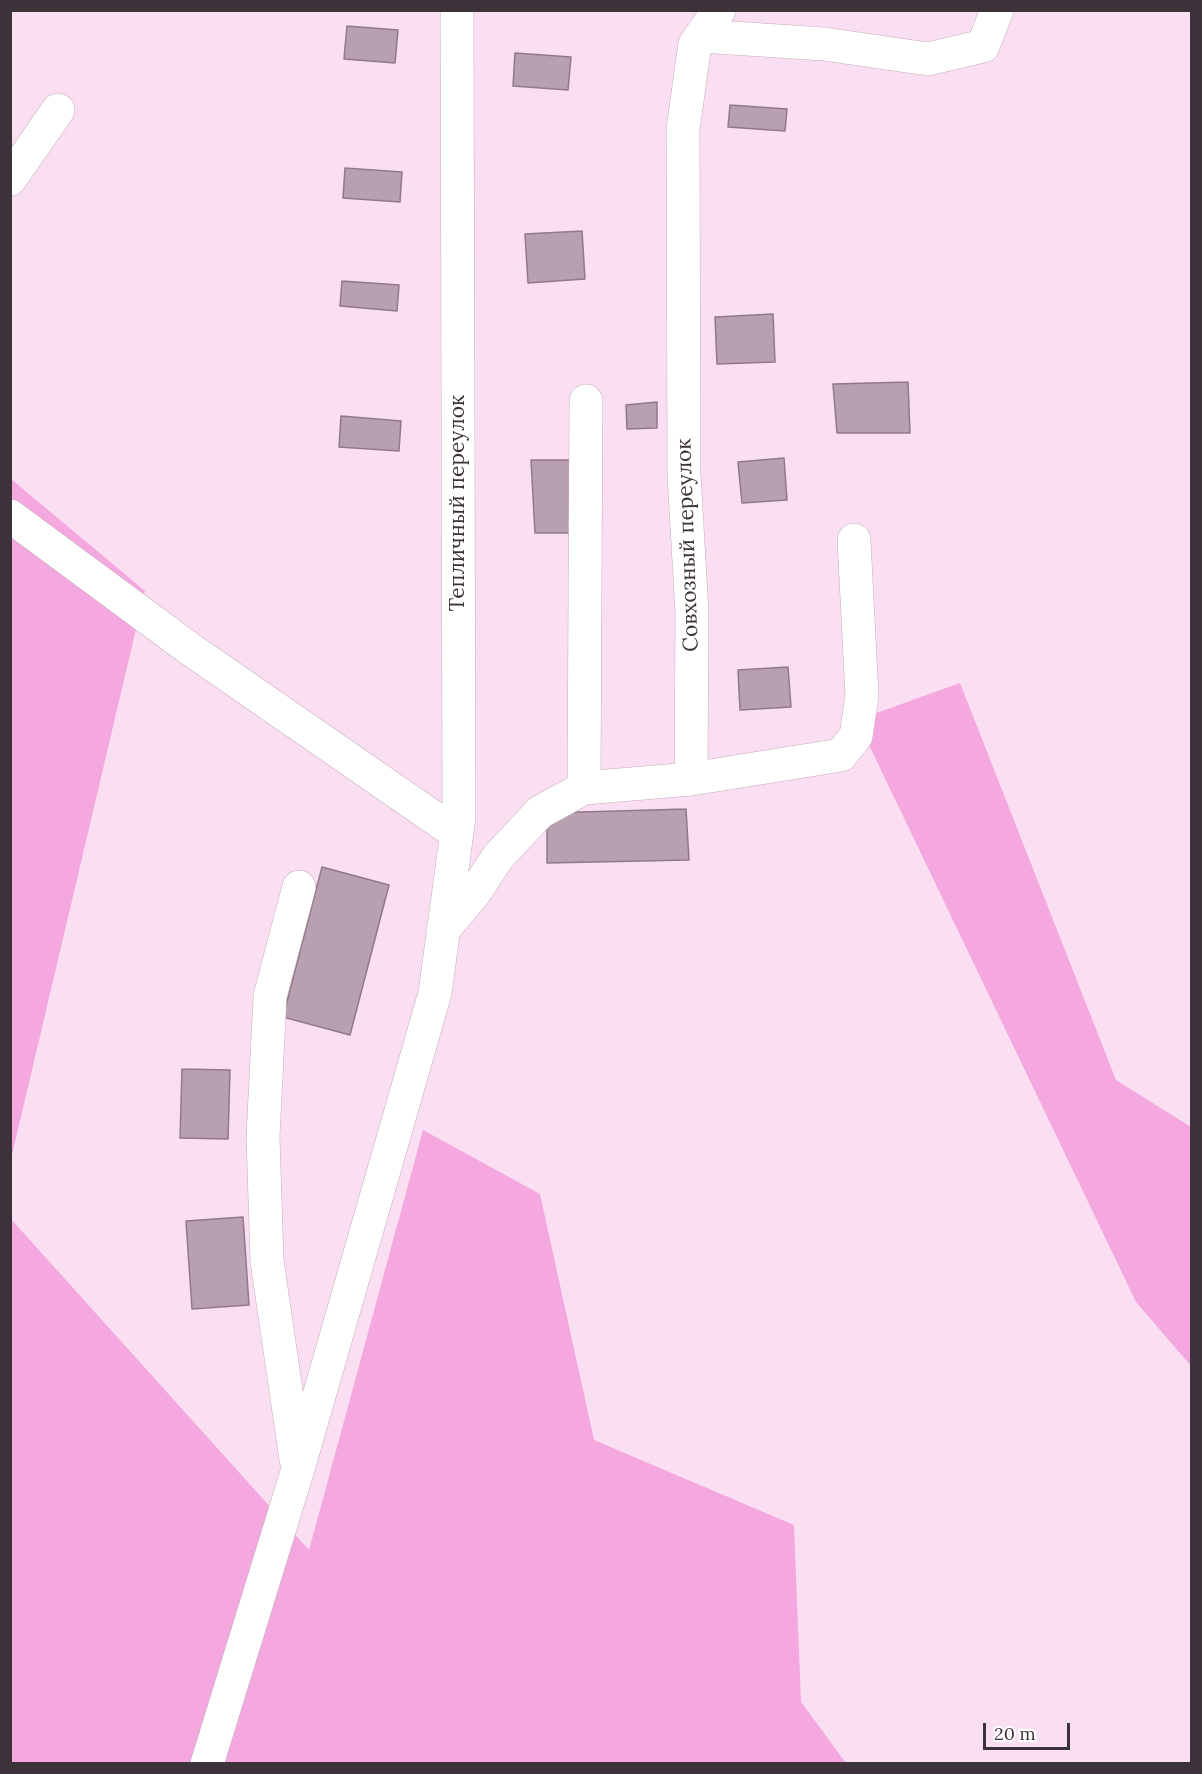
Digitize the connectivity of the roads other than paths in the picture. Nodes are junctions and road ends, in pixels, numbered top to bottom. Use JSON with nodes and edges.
{"nodes":[{"id":1,"x":457,"y":10,"type":"edge"},
{"id":2,"x":998,"y":10,"type":"edge"},
{"id":3,"x":710,"y":23,"type":"edge"},
{"id":4,"x":58,"y":110,"type":"dead end"},
{"id":5,"x":10,"y":179,"type":"edge"},
{"id":6,"x":586,"y":401,"type":"dead end"},
{"id":7,"x":10,"y":516,"type":"edge"},
{"id":8,"x":854,"y":540,"type":"dead end"},
{"id":9,"x":691,"y":779,"type":"junction"},
{"id":10,"x":585,"y":788,"type":"junction"},
{"id":11,"x":456,"y":833,"type":"junction"},
{"id":12,"x":299,"y":887,"type":"dead end"},
{"id":13,"x":444,"y":930,"type":"junction"},
{"id":14,"x":298,"y":1469,"type":"junction"},
{"id":15,"x":207,"y":1764,"type":"edge"}],
"edges":[{"from":1,"to":11,"type":"street","name":"Тепличный переулок"},
{"from":2,"to":3,"type":"street"},
{"from":3,"to":9,"type":"street","name":"Совхозный переулок"},
{"from":4,"to":5,"type":"street"},
{"from":6,"to":10,"type":"street"},
{"from":7,"to":11,"type":"street"},
{"from":8,"to":9,"type":"street"},
{"from":9,"to":10,"type":"street"},
{"from":10,"to":13,"type":"street"},
{"from":11,"to":13,"type":"street","name":"Тепличный переулок"},
{"from":12,"to":14,"type":"street"},
{"from":13,"to":14,"type":"street","name":"Тепличный переулок"},
{"from":14,"to":15,"type":"street","name":"Тепличный переулок"}]}
